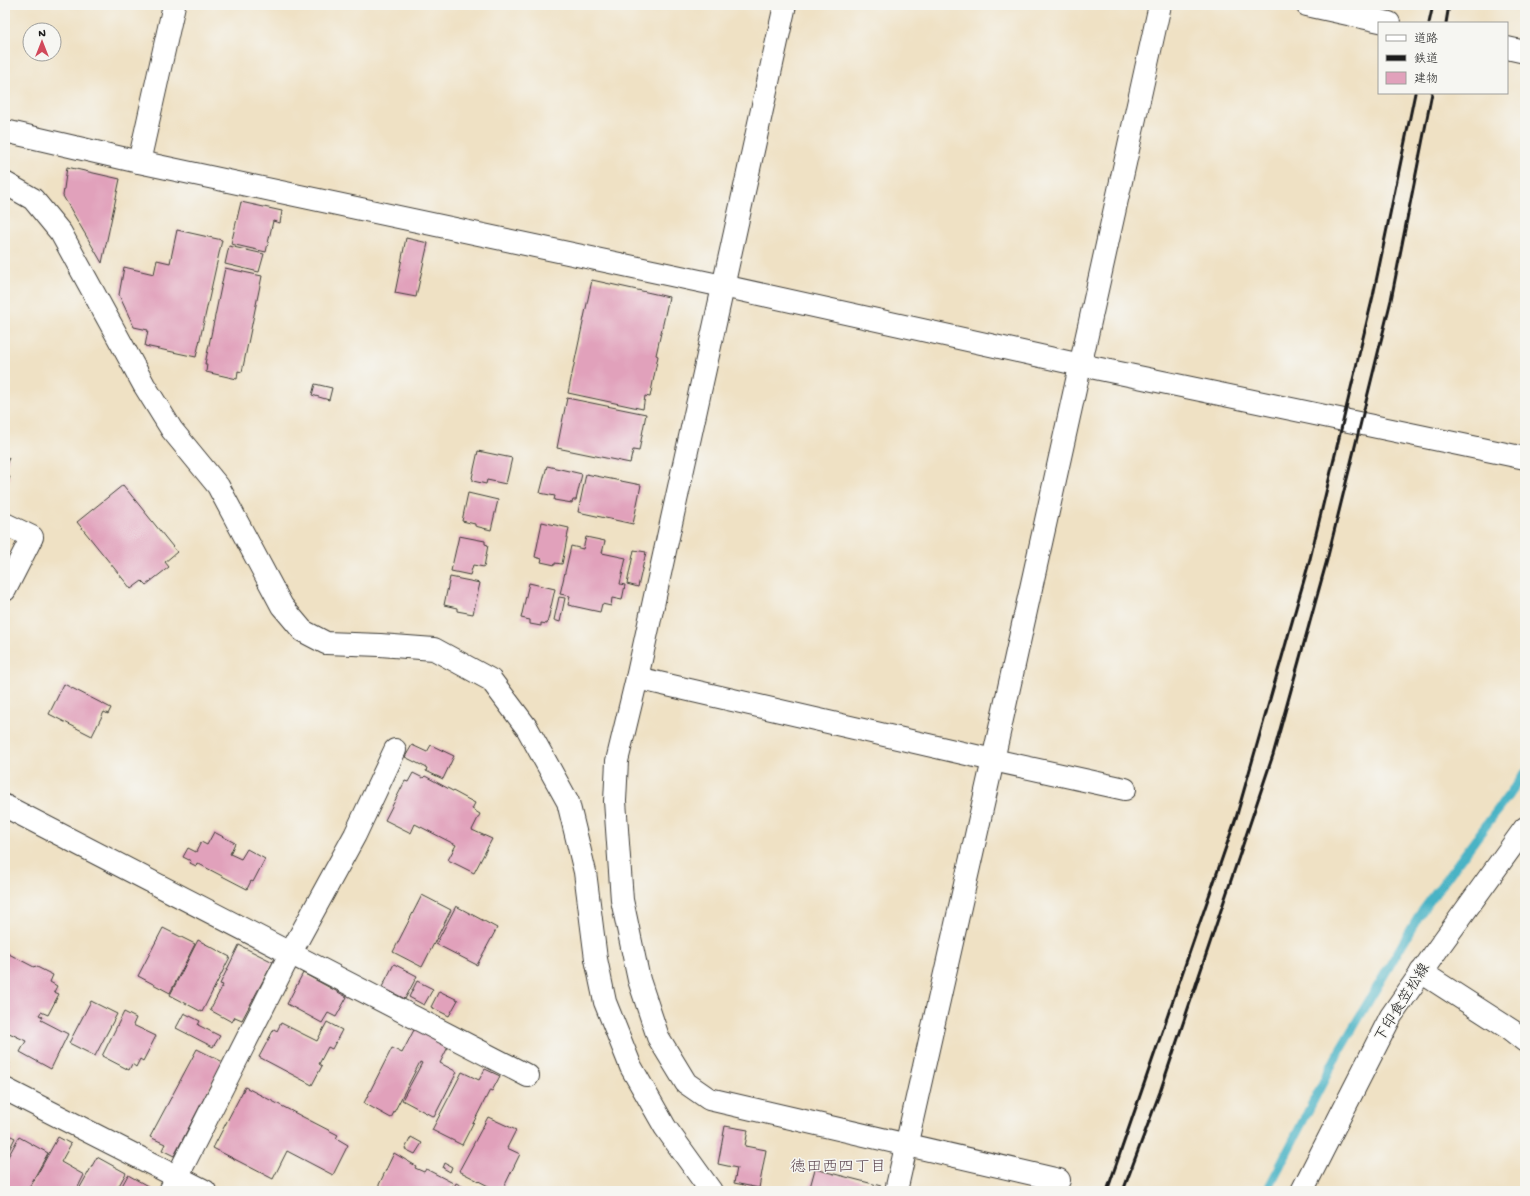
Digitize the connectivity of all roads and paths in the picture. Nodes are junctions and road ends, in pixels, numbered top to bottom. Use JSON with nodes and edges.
{"nodes":[{"id":1,"x":174,"y":5,"type":"edge"},
{"id":2,"x":785,"y":5,"type":"edge"},
{"id":3,"x":1160,"y":5,"type":"edge"},
{"id":4,"x":1307,"y":5,"type":"edge"},
{"id":5,"x":1384,"y":22,"type":"edge"},
{"id":6,"x":1508,"y":48,"type":"edge"},
{"id":7,"x":1525,"y":52,"type":"edge"},
{"id":8,"x":5,"y":131,"type":"edge"},
{"id":9,"x":139,"y":162,"type":"junction"},
{"id":10,"x":5,"y":183,"type":"edge"},
{"id":11,"x":723,"y":286,"type":"junction"},
{"id":12,"x":1081,"y":365,"type":"junction"},
{"id":13,"x":1525,"y":458,"type":"edge"},
{"id":14,"x":5,"y":524,"type":"edge"},
{"id":15,"x":5,"y":590,"type":"edge"},
{"id":16,"x":637,"y":678,"type":"junction"},
{"id":17,"x":395,"y":750,"type":"dead end"},
{"id":18,"x":993,"y":760,"type":"junction"},
{"id":19,"x":1125,"y":789,"type":"dead end"},
{"id":20,"x":5,"y":806,"type":"edge"},
{"id":21,"x":1523,"y":834,"type":"edge"},
{"id":22,"x":290,"y":954,"type":"junction"},
{"id":23,"x":1421,"y":972,"type":"junction"},
{"id":24,"x":1525,"y":1042,"type":"edge"},
{"id":25,"x":528,"y":1076,"type":"dead end"},
{"id":26,"x":5,"y":1089,"type":"edge"},
{"id":27,"x":905,"y":1145,"type":"junction"},
{"id":28,"x":1059,"y":1180,"type":"dead end"},
{"id":29,"x":174,"y":1184,"type":"edge"},
{"id":30,"x":206,"y":1191,"type":"edge"},
{"id":31,"x":712,"y":1191,"type":"edge"},
{"id":32,"x":896,"y":1191,"type":"edge"},
{"id":33,"x":1302,"y":1191,"type":"edge"}],
"edges":[{"from":1,"to":9,"type":"street"},
{"from":2,"to":11,"type":"street"},
{"from":3,"to":12,"type":"street"},
{"from":4,"to":5,"type":"street"},
{"from":6,"to":7,"type":"street"},
{"from":8,"to":9,"type":"street"},
{"from":9,"to":11,"type":"street"},
{"from":10,"to":31,"type":"street"},
{"from":11,"to":12,"type":"street"},
{"from":11,"to":16,"type":"street"},
{"from":12,"to":13,"type":"street"},
{"from":12,"to":18,"type":"street"},
{"from":14,"to":15,"type":"street"},
{"from":16,"to":18,"type":"street"},
{"from":16,"to":27,"type":"street"},
{"from":17,"to":22,"type":"street"},
{"from":18,"to":19,"type":"street"},
{"from":18,"to":27,"type":"street"},
{"from":20,"to":22,"type":"street"},
{"from":21,"to":23,"type":"street","name":"下印食笠松線"},
{"from":22,"to":25,"type":"street"},
{"from":22,"to":29,"type":"street"},
{"from":23,"to":24,"type":"street"},
{"from":23,"to":33,"type":"street","name":"下印食笠松線"},
{"from":26,"to":29,"type":"street"},
{"from":27,"to":28,"type":"street"},
{"from":27,"to":32,"type":"street"},
{"from":29,"to":30,"type":"street"}]}
